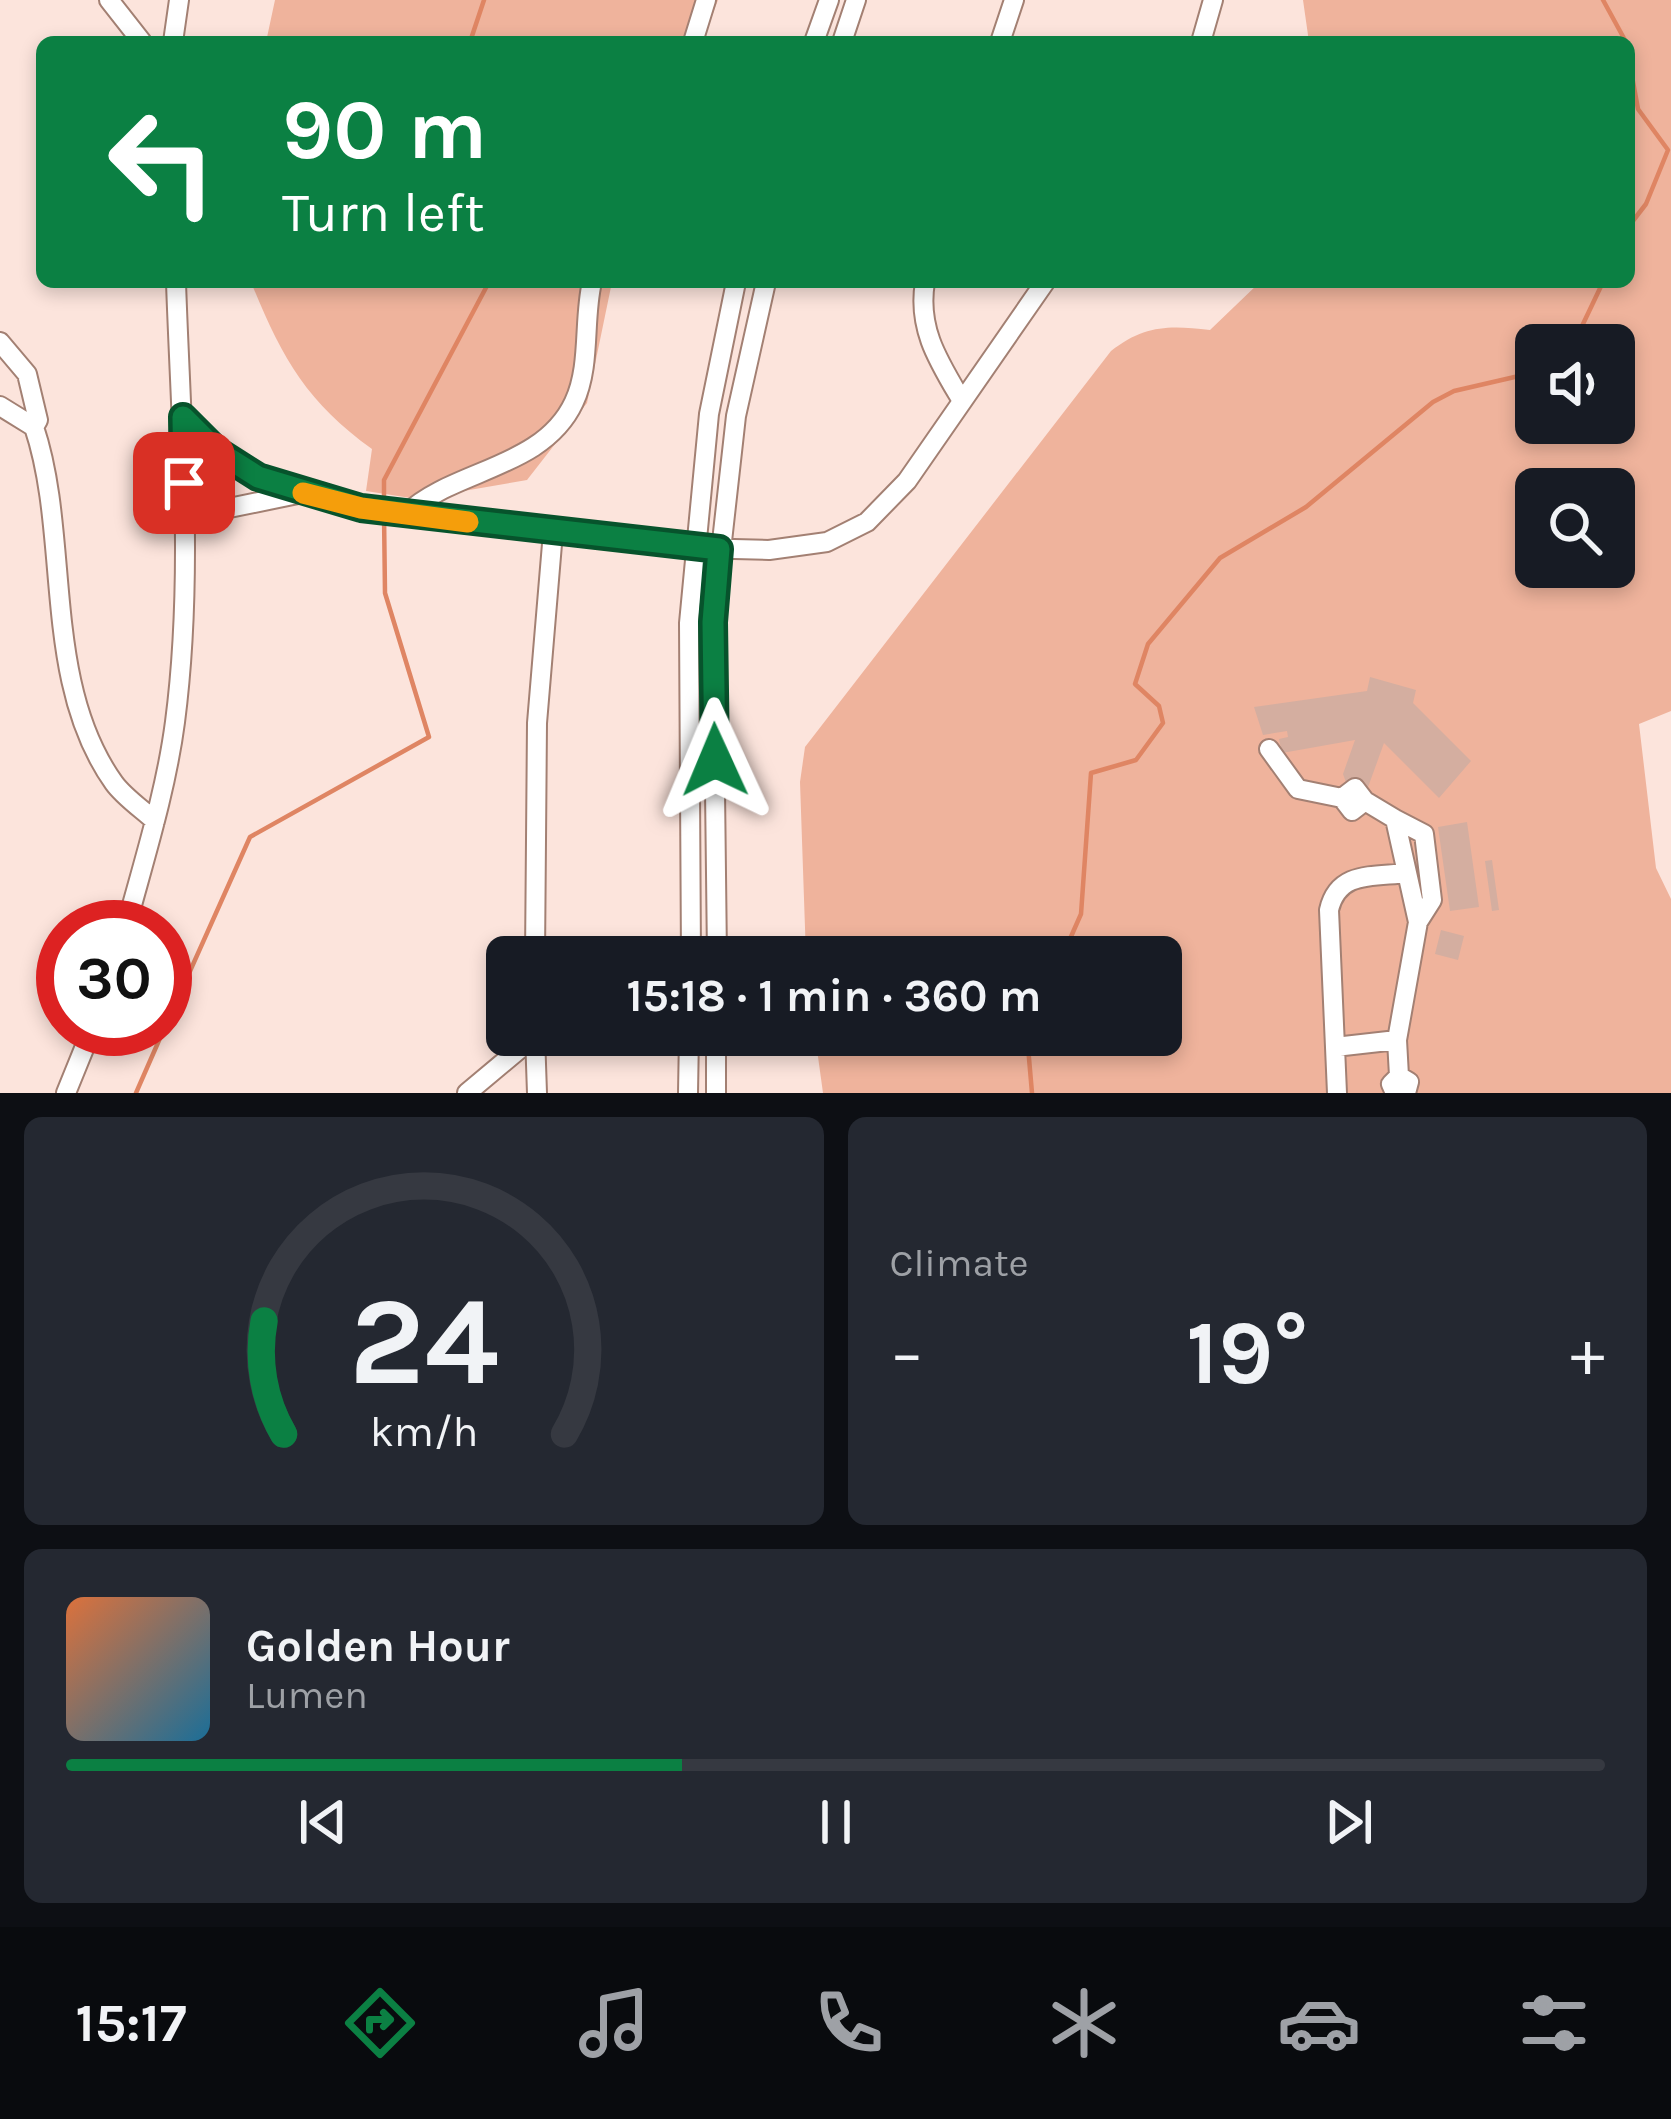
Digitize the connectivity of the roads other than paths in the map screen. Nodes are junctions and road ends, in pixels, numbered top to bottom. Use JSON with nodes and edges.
{"nodes":[{"id":1,"x":109,"y":0,"type":"edge"},
{"id":2,"x":179,"y":0,"type":"edge"},
{"id":3,"x":706,"y":0,"type":"edge"},
{"id":4,"x":829,"y":0,"type":"edge"},
{"id":5,"x":856,"y":0,"type":"edge"},
{"id":6,"x":1014,"y":0,"type":"edge"},
{"id":7,"x":1213,"y":0,"type":"edge"},
{"id":8,"x":137,"y":36,"type":"edge"},
{"id":9,"x":174,"y":36,"type":"edge"},
{"id":10,"x":695,"y":36,"type":"edge"},
{"id":11,"x":816,"y":36,"type":"edge"},
{"id":12,"x":844,"y":36,"type":"edge"},
{"id":13,"x":1002,"y":36,"type":"edge"},
{"id":14,"x":1203,"y":36,"type":"edge"},
{"id":15,"x":176,"y":288,"type":"edge"},
{"id":16,"x":591,"y":288,"type":"edge"},
{"id":17,"x":735,"y":288,"type":"edge"},
{"id":18,"x":765,"y":288,"type":"edge"},
{"id":19,"x":924,"y":288,"type":"edge"},
{"id":20,"x":1041,"y":288,"type":"edge"},
{"id":21,"x":0,"y":342,"type":"edge"},
{"id":22,"x":962,"y":401,"type":"junction"},
{"id":23,"x":0,"y":406,"type":"edge"},
{"id":24,"x":183,"y":417,"type":"junction"},
{"id":25,"x":34,"y":427,"type":"junction"},
{"id":26,"x":304,"y":493,"type":"junction"},
{"id":27,"x":401,"y":514,"type":"junction"},
{"id":28,"x":185,"y":517,"type":"junction"},
{"id":29,"x":553,"y":532,"type":"junction"},
{"id":30,"x":694,"y":548,"type":"junction"},
{"id":31,"x":719,"y":549,"type":"junction"},
{"id":32,"x":1269,"y":748,"type":"dead end"},
{"id":33,"x":154,"y":820,"type":"junction"},
{"id":34,"x":1396,"y":820,"type":"junction"},
{"id":35,"x":1407,"y":873,"type":"junction"},
{"id":36,"x":133,"y":900,"type":"edge"},
{"id":37,"x":1418,"y":922,"type":"junction"},
{"id":38,"x":535,"y":936,"type":"edge"},
{"id":39,"x":691,"y":936,"type":"edge"},
{"id":40,"x":717,"y":936,"type":"edge"},
{"id":41,"x":1397,"y":1040,"type":"junction"},
{"id":42,"x":1335,"y":1048,"type":"junction"},
{"id":43,"x":81,"y":1056,"type":"edge"},
{"id":44,"x":511,"y":1056,"type":"edge"},
{"id":45,"x":536,"y":1056,"type":"edge"},
{"id":46,"x":689,"y":1056,"type":"edge"},
{"id":47,"x":716,"y":1056,"type":"edge"},
{"id":48,"x":1400,"y":1087,"type":"edge"},
{"id":49,"x":66,"y":1093,"type":"edge"},
{"id":50,"x":467,"y":1093,"type":"edge"},
{"id":51,"x":537,"y":1093,"type":"edge"},
{"id":52,"x":688,"y":1093,"type":"edge"},
{"id":53,"x":716,"y":1093,"type":"edge"},
{"id":54,"x":1337,"y":1093,"type":"edge"}],
"edges":[{"from":1,"to":8,"type":"street"},
{"from":2,"to":9,"type":"street"},
{"from":3,"to":10,"type":"street"},
{"from":4,"to":11,"type":"street"},
{"from":5,"to":12,"type":"street"},
{"from":6,"to":13,"type":"street"},
{"from":7,"to":14,"type":"street"},
{"from":15,"to":24,"type":"street"},
{"from":16,"to":27,"type":"street"},
{"from":17,"to":30,"type":"street"},
{"from":18,"to":31,"type":"street"},
{"from":19,"to":22,"type":"street"},
{"from":20,"to":22,"type":"street"},
{"from":21,"to":25,"type":"street"},
{"from":22,"to":31,"type":"street"},
{"from":23,"to":25,"type":"street"},
{"from":24,"to":26,"type":"street"},
{"from":24,"to":28,"type":"street"},
{"from":25,"to":33,"type":"street"},
{"from":26,"to":27,"type":"street"},
{"from":26,"to":28,"type":"street"},
{"from":27,"to":29,"type":"street"},
{"from":28,"to":33,"type":"street"},
{"from":29,"to":30,"type":"street"},
{"from":29,"to":38,"type":"street"},
{"from":30,"to":31,"type":"street"},
{"from":30,"to":39,"type":"street"},
{"from":31,"to":40,"type":"street"},
{"from":32,"to":34,"type":"street"},
{"from":33,"to":36,"type":"street"},
{"from":34,"to":35,"type":"street"},
{"from":34,"to":37,"type":"street"},
{"from":35,"to":37,"type":"street"},
{"from":35,"to":42,"type":"street"},
{"from":37,"to":41,"type":"street"},
{"from":41,"to":42,"type":"street"},
{"from":41,"to":48,"type":"street"},
{"from":42,"to":54,"type":"street"},
{"from":43,"to":49,"type":"street"},
{"from":44,"to":50,"type":"street"},
{"from":45,"to":51,"type":"street"},
{"from":46,"to":52,"type":"street"},
{"from":47,"to":53,"type":"street"}]}
